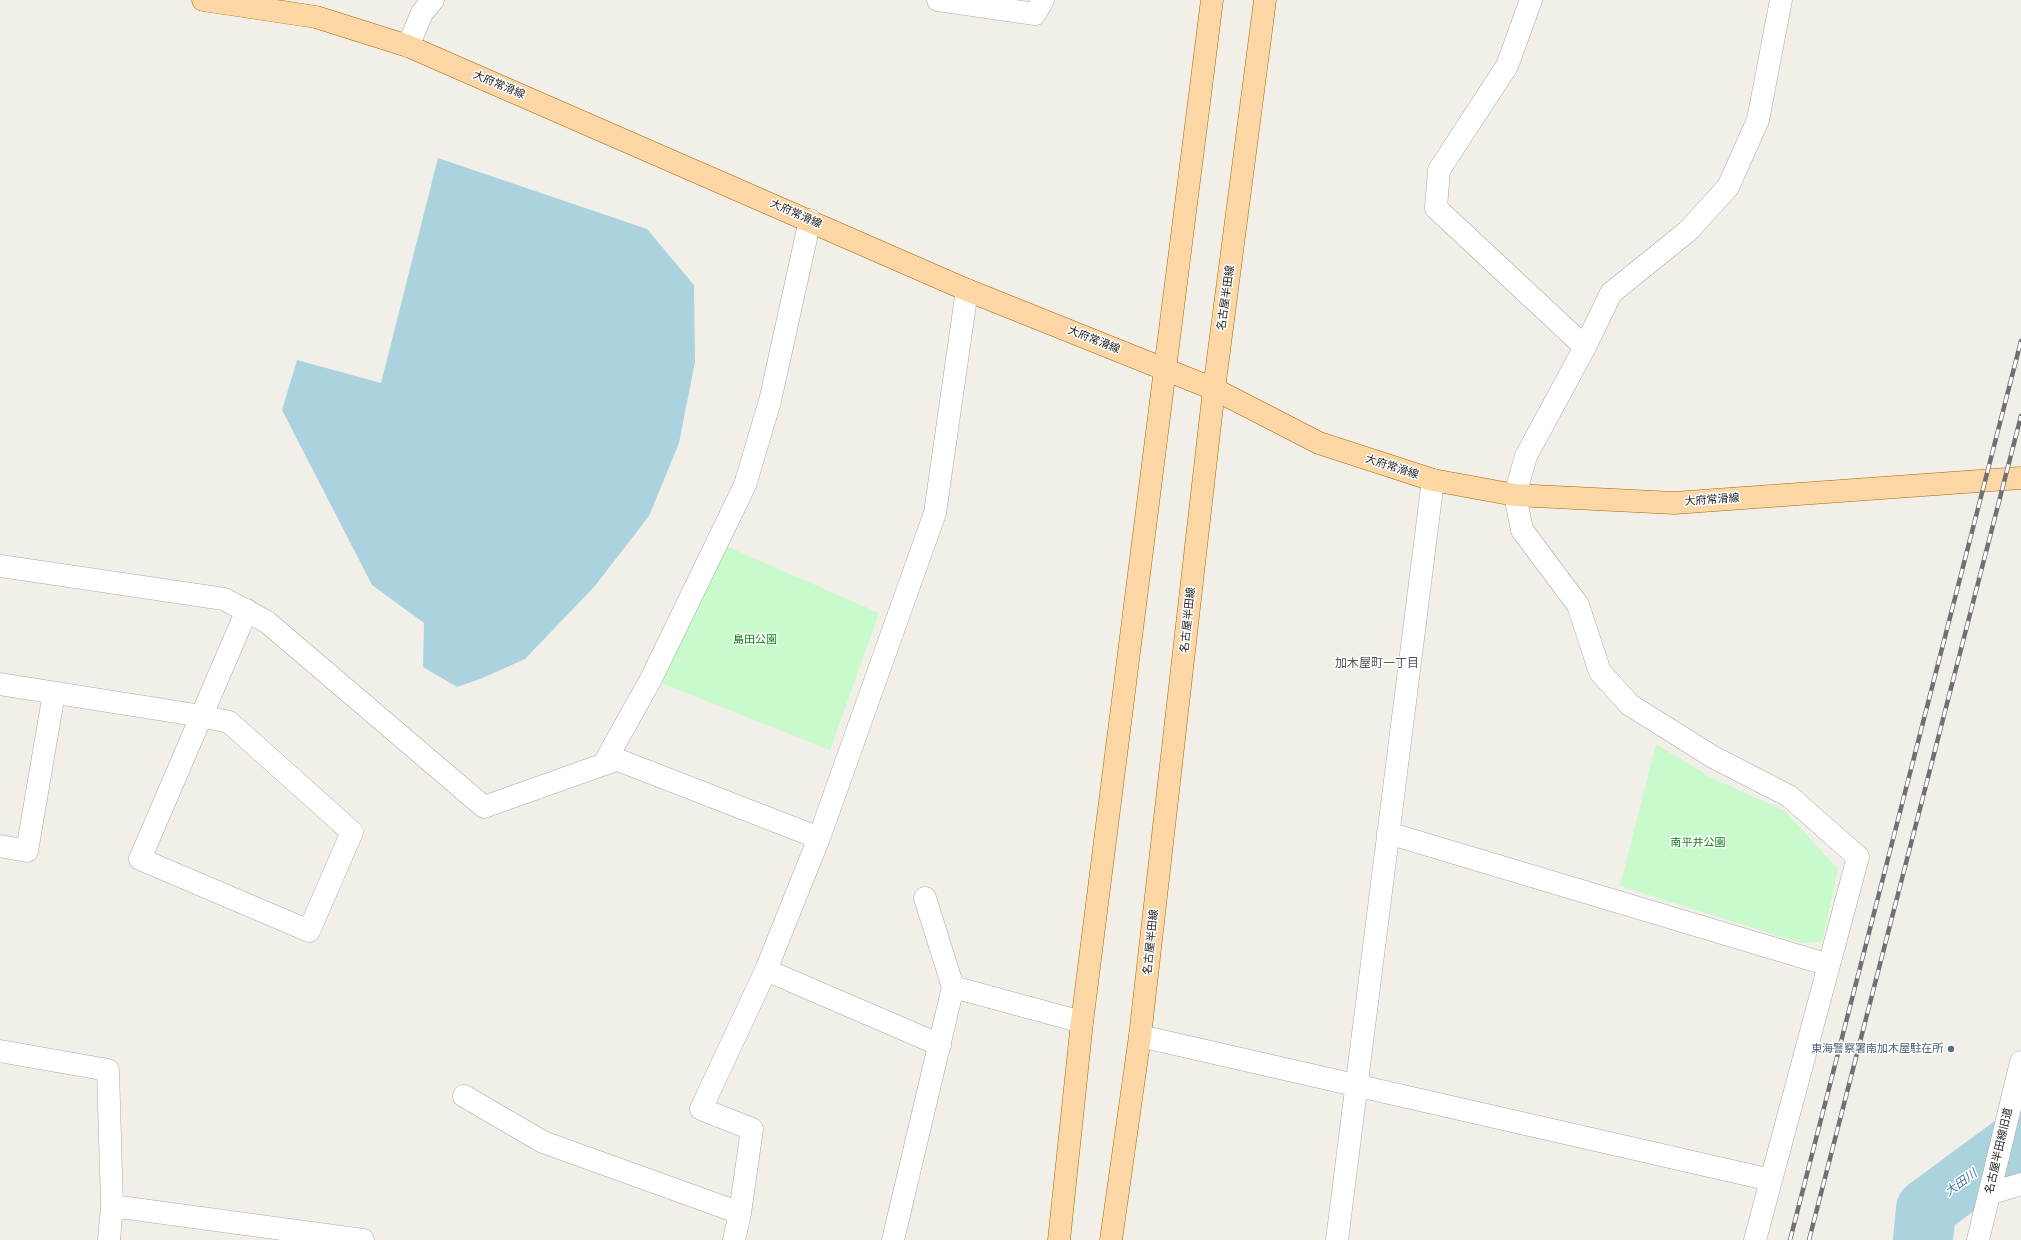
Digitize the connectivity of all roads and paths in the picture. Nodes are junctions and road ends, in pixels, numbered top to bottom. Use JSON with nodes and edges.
{"nodes":[{"id":1,"x":203,"y":0,"type":"edge"},
{"id":2,"x":433,"y":0,"type":"edge"},
{"id":3,"x":938,"y":0,"type":"edge"},
{"id":4,"x":1043,"y":0,"type":"edge"},
{"id":5,"x":1212,"y":0,"type":"edge"},
{"id":6,"x":1265,"y":0,"type":"edge"},
{"id":7,"x":1531,"y":0,"type":"edge"},
{"id":8,"x":1781,"y":0,"type":"edge"},
{"id":9,"x":408,"y":46,"type":"junction"},
{"id":10,"x":810,"y":220,"type":"junction"},
{"id":11,"x":967,"y":290,"type":"junction"},
{"id":12,"x":1585,"y":347,"type":"junction"},
{"id":13,"x":1165,"y":368,"type":"junction"},
{"id":14,"x":1214,"y":389,"type":"junction"},
{"id":15,"x":2021,"y":478,"type":"edge"},
{"id":16,"x":1433,"y":480,"type":"junction"},
{"id":17,"x":1514,"y":495,"type":"junction"},
{"id":18,"x":0,"y":566,"type":"edge"},
{"id":19,"x":247,"y":610,"type":"junction"},
{"id":20,"x":0,"y":684,"type":"edge"},
{"id":21,"x":54,"y":693,"type":"junction"},
{"id":22,"x":202,"y":716,"type":"junction"},
{"id":23,"x":616,"y":760,"type":"junction"},
{"id":24,"x":1388,"y":833,"type":"junction"},
{"id":25,"x":819,"y":838,"type":"junction"},
{"id":26,"x":0,"y":846,"type":"edge"},
{"id":27,"x":925,"y":898,"type":"dead end"},
{"id":28,"x":1829,"y":965,"type":"junction"},
{"id":29,"x":766,"y":970,"type":"junction"},
{"id":30,"x":953,"y":987,"type":"junction"},
{"id":31,"x":1082,"y":1022,"type":"junction"},
{"id":32,"x":1140,"y":1036,"type":"junction"},
{"id":33,"x":940,"y":1045,"type":"junction"},
{"id":34,"x":0,"y":1051,"type":"edge"},
{"id":35,"x":2021,"y":1062,"type":"edge"},
{"id":36,"x":1356,"y":1085,"type":"junction"},
{"id":37,"x":464,"y":1096,"type":"dead end"},
{"id":38,"x":1771,"y":1180,"type":"junction"},
{"id":39,"x":2021,"y":1184,"type":"edge"},
{"id":40,"x":1990,"y":1188,"type":"junction"},
{"id":41,"x":112,"y":1206,"type":"junction"},
{"id":42,"x":740,"y":1213,"type":"junction"},
{"id":43,"x":109,"y":1240,"type":"edge"},
{"id":44,"x":363,"y":1240,"type":"edge"},
{"id":45,"x":734,"y":1240,"type":"edge"},
{"id":46,"x":893,"y":1240,"type":"edge"},
{"id":47,"x":1059,"y":1240,"type":"edge"},
{"id":48,"x":1112,"y":1240,"type":"edge"},
{"id":49,"x":1337,"y":1240,"type":"edge"},
{"id":50,"x":1755,"y":1240,"type":"edge"},
{"id":51,"x":1978,"y":1240,"type":"edge"}],
"edges":[{"from":1,"to":9,"type":"main road","name":"大府常滑線"},
{"from":2,"to":9,"type":"street"},
{"from":3,"to":4,"type":"street"},
{"from":5,"to":13,"type":"main road"},
{"from":6,"to":14,"type":"main road","name":"名古屋半田線"},
{"from":7,"to":12,"type":"street"},
{"from":8,"to":12,"type":"street"},
{"from":9,"to":10,"type":"main road","name":"大府常滑線"},
{"from":10,"to":11,"type":"main road","name":"大府常滑線"},
{"from":10,"to":23,"type":"street"},
{"from":11,"to":13,"type":"main road","name":"大府常滑線"},
{"from":11,"to":25,"type":"street"},
{"from":12,"to":17,"type":"street"},
{"from":13,"to":14,"type":"main road","name":"大府常滑線"},
{"from":13,"to":31,"type":"main road"},
{"from":14,"to":16,"type":"main road","name":"大府常滑線"},
{"from":14,"to":32,"type":"main road","name":"名古屋半田線"},
{"from":15,"to":17,"type":"main road","name":"大府常滑線"},
{"from":16,"to":17,"type":"main road","name":"大府常滑線"},
{"from":16,"to":24,"type":"street"},
{"from":17,"to":28,"type":"street"},
{"from":18,"to":19,"type":"street"},
{"from":19,"to":22,"type":"street"},
{"from":19,"to":23,"type":"street"},
{"from":20,"to":21,"type":"street"},
{"from":21,"to":22,"type":"street"},
{"from":21,"to":26,"type":"street"},
{"from":22,"to":22,"type":"street"},
{"from":23,"to":25,"type":"street"},
{"from":24,"to":28,"type":"street"},
{"from":24,"to":36,"type":"street"},
{"from":25,"to":29,"type":"street"},
{"from":27,"to":30,"type":"street"},
{"from":28,"to":38,"type":"street"},
{"from":29,"to":33,"type":"street"},
{"from":29,"to":42,"type":"street"},
{"from":30,"to":31,"type":"street"},
{"from":30,"to":33,"type":"street"},
{"from":31,"to":47,"type":"main road"},
{"from":32,"to":36,"type":"street"},
{"from":32,"to":48,"type":"main road","name":"名古屋半田線"},
{"from":33,"to":46,"type":"street"},
{"from":34,"to":41,"type":"street"},
{"from":35,"to":40,"type":"street","name":"名古屋半田線旧道"},
{"from":36,"to":38,"type":"street"},
{"from":36,"to":49,"type":"street"},
{"from":37,"to":42,"type":"street"},
{"from":38,"to":50,"type":"street"},
{"from":39,"to":40,"type":"street"},
{"from":40,"to":51,"type":"street","name":"名古屋半田線旧道"},
{"from":41,"to":43,"type":"street"},
{"from":41,"to":44,"type":"street"},
{"from":42,"to":45,"type":"street"}]}
